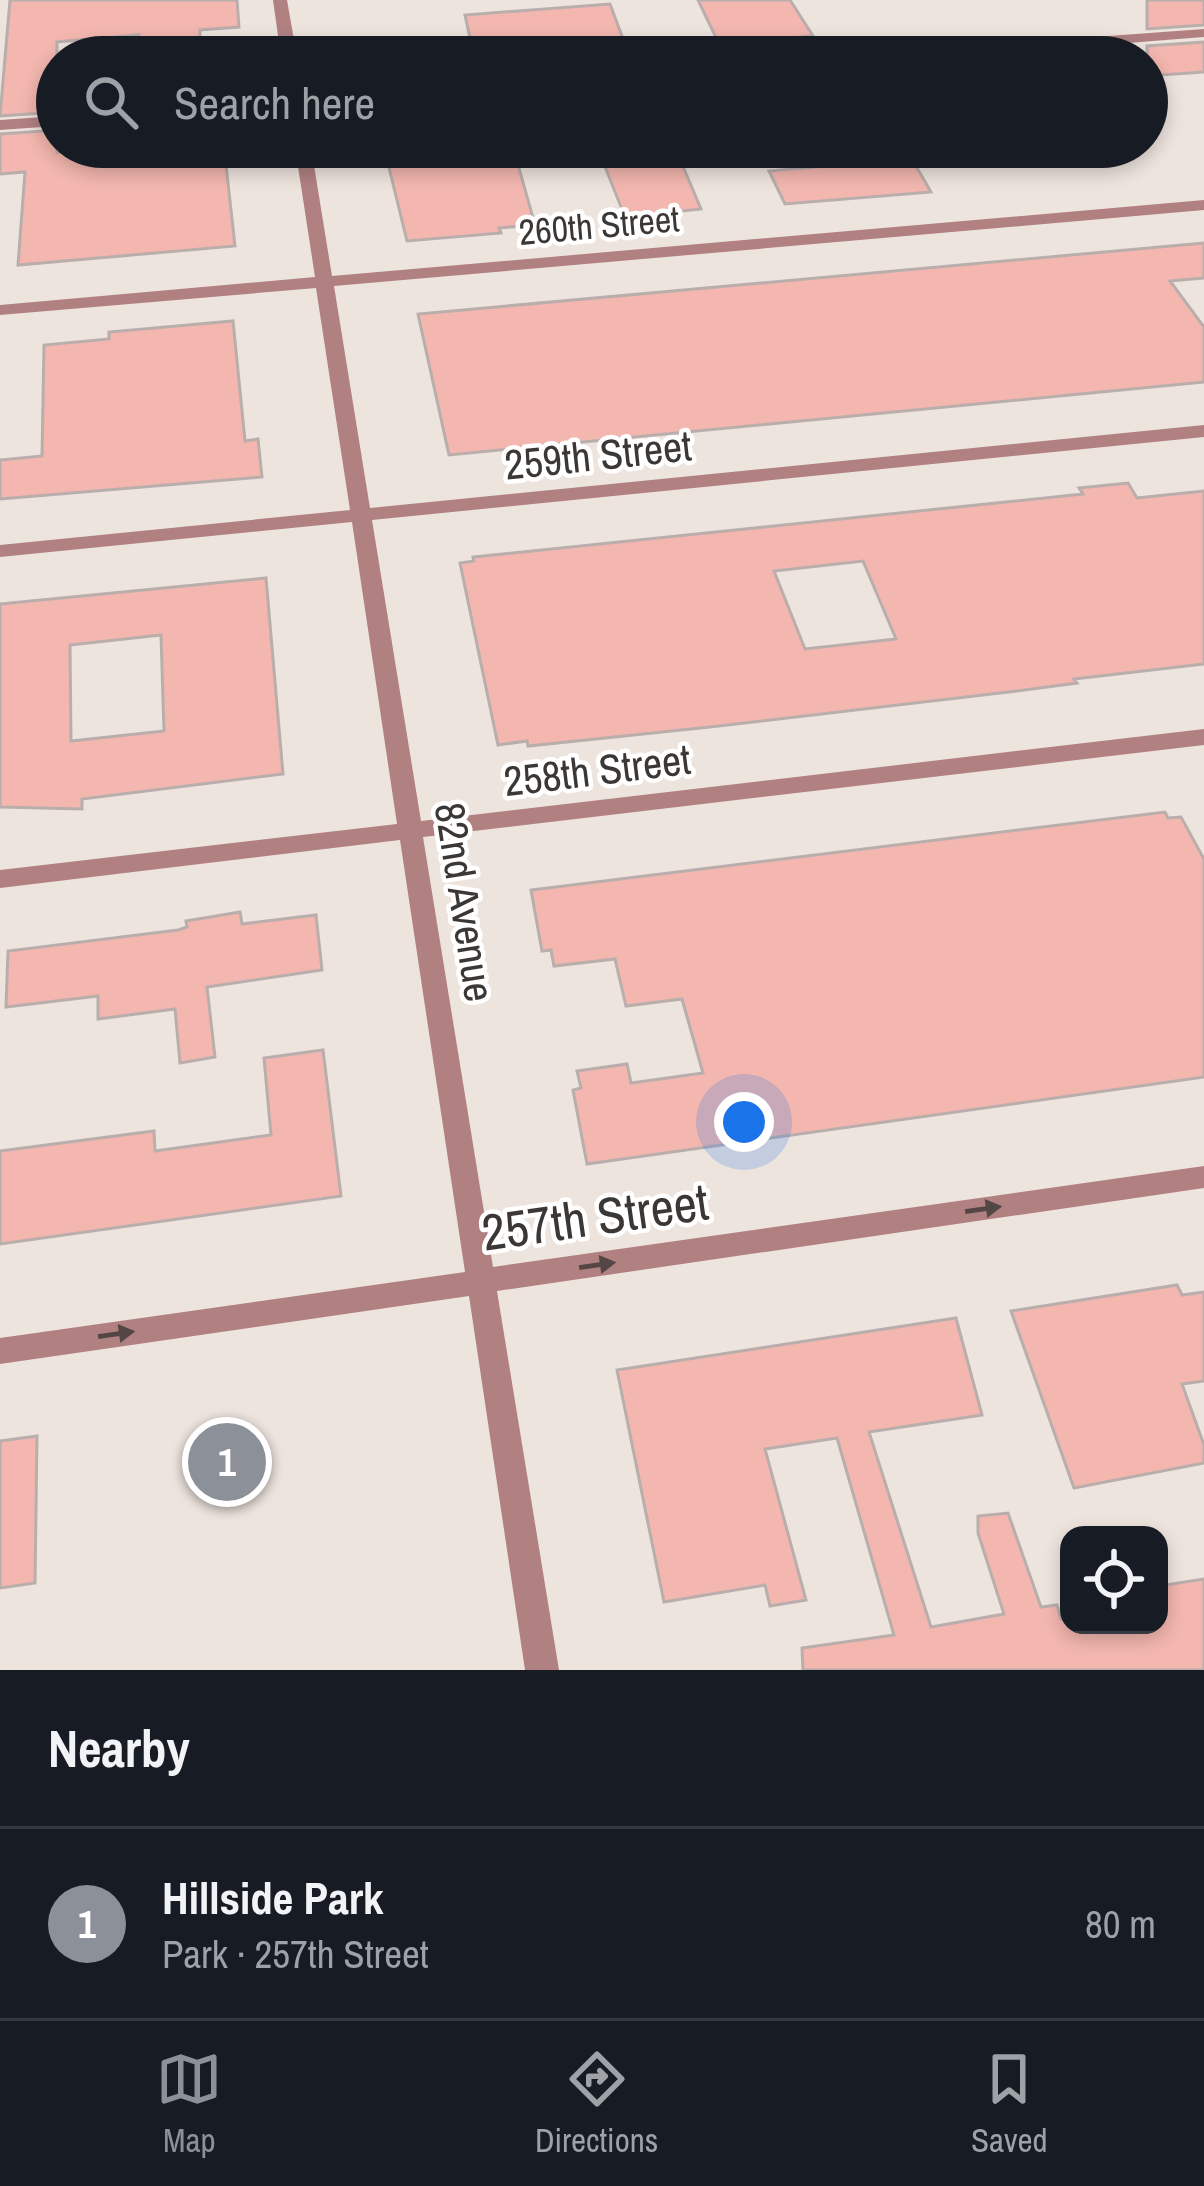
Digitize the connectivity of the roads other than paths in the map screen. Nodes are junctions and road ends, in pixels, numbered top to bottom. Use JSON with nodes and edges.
{"nodes":[{"id":1,"x":280,"y":0,"type":"edge"},
{"id":2,"x":1204,"y":33,"type":"edge"},
{"id":3,"x":286,"y":36,"type":"edge"},
{"id":4,"x":1165,"y":36,"type":"edge"},
{"id":5,"x":36,"y":122,"type":"edge"},
{"id":6,"x":0,"y":125,"type":"edge"},
{"id":7,"x":306,"y":168,"type":"edge"},
{"id":8,"x":1204,"y":205,"type":"edge"},
{"id":9,"x":325,"y":282,"type":"junction"},
{"id":10,"x":0,"y":310,"type":"edge"},
{"id":11,"x":1204,"y":431,"type":"edge"},
{"id":12,"x":362,"y":515,"type":"junction"},
{"id":13,"x":0,"y":551,"type":"edge"},
{"id":14,"x":1204,"y":737,"type":"edge"},
{"id":15,"x":411,"y":831,"type":"junction"},
{"id":16,"x":0,"y":879,"type":"edge"},
{"id":17,"x":1204,"y":1178,"type":"edge"},
{"id":18,"x":481,"y":1282,"type":"junction"},
{"id":19,"x":0,"y":1351,"type":"edge"},
{"id":20,"x":542,"y":1670,"type":"edge"}],
"edges":[{"from":1,"to":3,"type":"street"},
{"from":2,"to":4,"type":"street"},
{"from":5,"to":6,"type":"street"},
{"from":7,"to":9,"type":"street","name":"82nd Avenue"},
{"from":8,"to":9,"type":"street","name":"260th Street"},
{"from":9,"to":10,"type":"street","name":"260th Street"},
{"from":9,"to":12,"type":"street","name":"82nd Avenue"},
{"from":11,"to":12,"type":"street","name":"259th Street"},
{"from":12,"to":13,"type":"street","name":"259th Street"},
{"from":12,"to":15,"type":"street","name":"82nd Avenue"},
{"from":14,"to":15,"type":"street","name":"258th Street"},
{"from":15,"to":16,"type":"street","name":"258th Street"},
{"from":15,"to":18,"type":"street","name":"82nd Avenue"},
{"from":18,"to":17,"type":"street","name":"257th Street","one_way":true},
{"from":19,"to":18,"type":"street","name":"257th Street","one_way":true},
{"from":18,"to":20,"type":"street","name":"82nd Avenue"}]}
